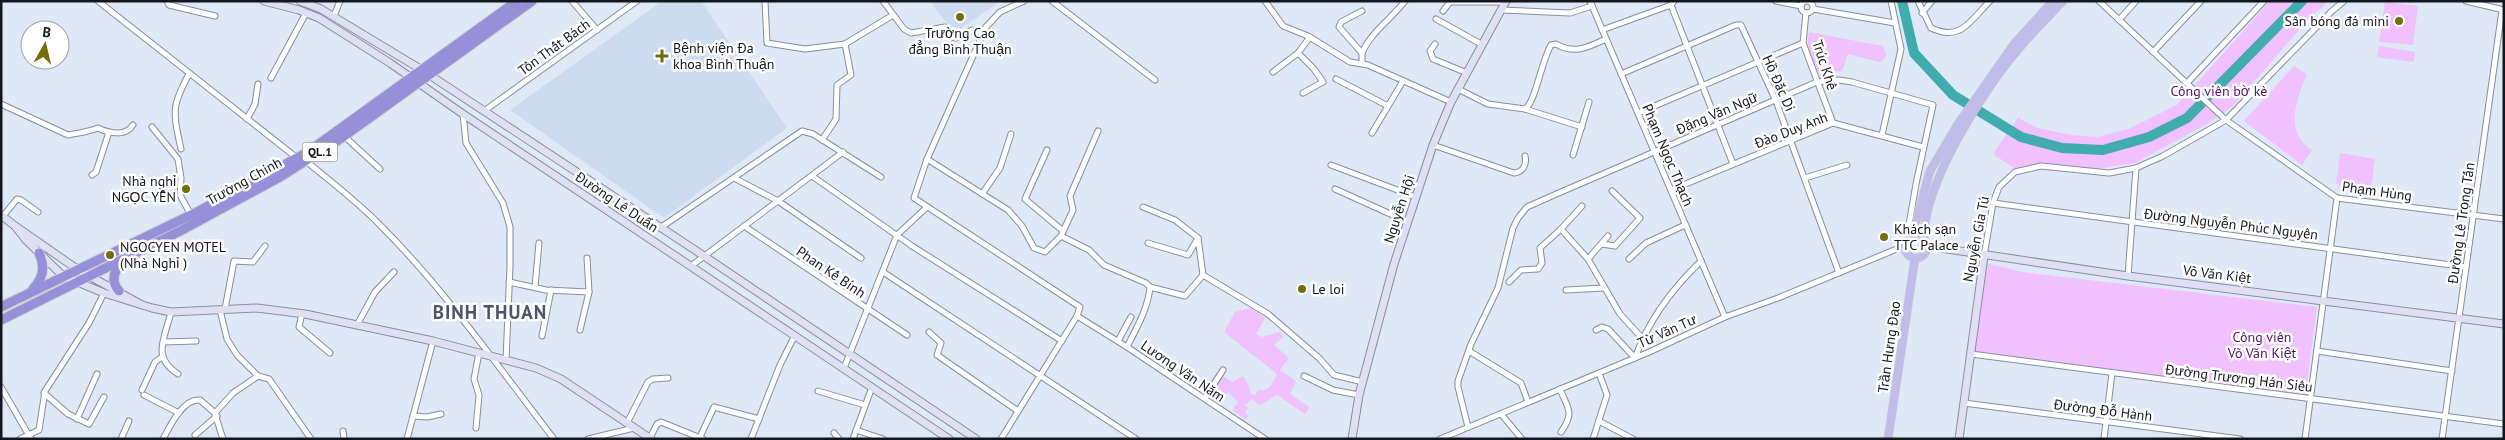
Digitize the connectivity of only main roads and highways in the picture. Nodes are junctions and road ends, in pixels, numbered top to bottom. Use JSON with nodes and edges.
{"nodes":[{"id":1,"x":517,"y":1,"type":"edge"},
{"id":2,"x":532,"y":1,"type":"edge"},
{"id":3,"x":2053,"y":1,"type":"edge"},
{"id":4,"x":2063,"y":1,"type":"edge"},
{"id":5,"x":425,"y":72,"type":"junction"},
{"id":6,"x":415,"y":80,"type":"junction"},
{"id":7,"x":1987,"y":87,"type":"junction"},
{"id":8,"x":301,"y":160,"type":"junction"},
{"id":9,"x":1912,"y":236,"type":"junction"},
{"id":10,"x":1925,"y":243,"type":"junction"},
{"id":11,"x":39,"y":253,"type":"road end"},
{"id":12,"x":130,"y":256,"type":"junction"},
{"id":13,"x":1914,"y":258,"type":"junction"},
{"id":14,"x":32,"y":290,"type":"junction"},
{"id":15,"x":119,"y":291,"type":"road end"},
{"id":16,"x":1,"y":307,"type":"edge"},
{"id":17,"x":1,"y":320,"type":"edge"},
{"id":18,"x":1888,"y":439,"type":"edge"}],
"edges":[{"from":1,"to":5,"type":"highway","name":"Trường Chinh","number":"QL.1"},
{"from":2,"to":5,"type":"highway","name":"Trường Chinh","number":"QL.1"},
{"from":3,"to":7,"type":"main road"},
{"from":4,"to":7,"type":"main road"},
{"from":5,"to":6,"type":"highway","name":"Trường Chinh","number":"QL.1"},
{"from":6,"to":8,"type":"highway","name":"Trường Chinh","number":"QL.1"},
{"from":6,"to":8,"type":"highway","name":"Trường Chinh","number":"QL.1"},
{"from":7,"to":9,"type":"main road"},
{"from":7,"to":10,"type":"main road"},
{"from":8,"to":12,"type":"highway","name":"Trường Chinh","number":"QL.1"},
{"from":8,"to":14,"type":"highway","name":"Trường Chinh","number":"QL.1"},
{"from":9,"to":10,"type":"main road"},
{"from":9,"to":13,"type":"main road"},
{"from":10,"to":13,"type":"main road"},
{"from":11,"to":14,"type":"highway"},
{"from":12,"to":15,"type":"highway"},
{"from":12,"to":17,"type":"highway","name":"Trường Chinh","number":"QL.1"},
{"from":13,"to":18,"type":"main road","name":"Trần Hưng Đạo"},
{"from":14,"to":16,"type":"highway","name":"Trường Chinh","number":"QL.1"}]}
